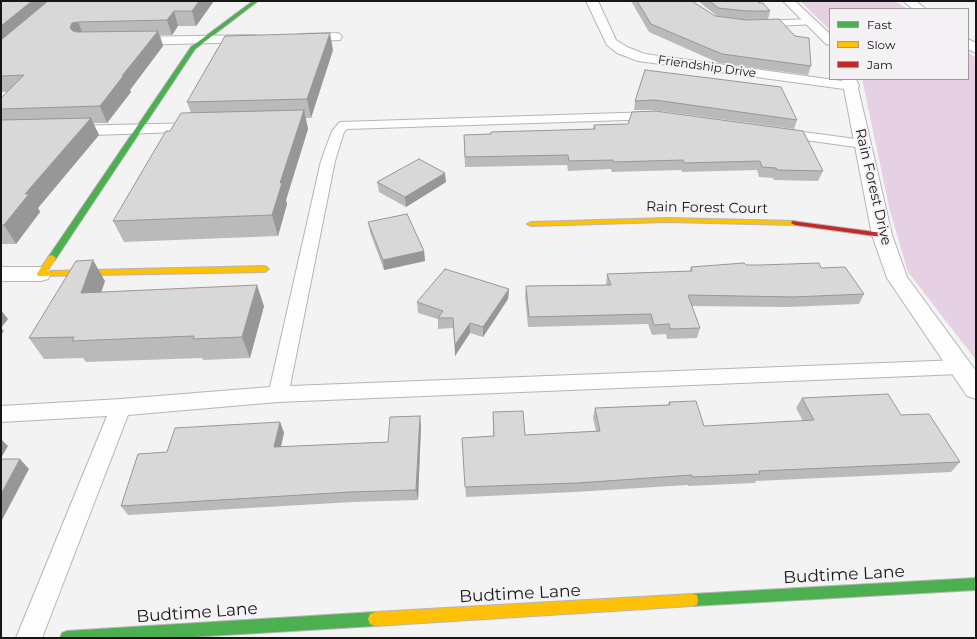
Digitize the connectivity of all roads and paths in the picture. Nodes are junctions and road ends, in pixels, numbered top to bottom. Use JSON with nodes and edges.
{"nodes":[{"id":1,"x":256,"y":1,"type":"edge"},
{"id":2,"x":592,"y":1,"type":"edge"},
{"id":3,"x":789,"y":1,"type":"edge"},
{"id":4,"x":909,"y":1,"type":"edge"},
{"id":5,"x":919,"y":8,"type":"edge"},
{"id":6,"x":812,"y":22,"type":"junction"},
{"id":7,"x":745,"y":24,"type":"edge"},
{"id":8,"x":336,"y":37,"type":"dead end"},
{"id":9,"x":267,"y":38,"type":"edge"},
{"id":10,"x":290,"y":38,"type":"edge"},
{"id":11,"x":205,"y":39,"type":"junction"},
{"id":12,"x":829,"y":40,"type":"edge"},
{"id":13,"x":122,"y":41,"type":"edge"},
{"id":14,"x":829,"y":80,"type":"edge"},
{"id":15,"x":833,"y":80,"type":"edge"},
{"id":16,"x":850,"y":82,"type":"edge"},
{"id":17,"x":668,"y":118,"type":"edge"},
{"id":18,"x":216,"y":127,"type":"edge"},
{"id":19,"x":138,"y":130,"type":"junction"},
{"id":20,"x":50,"y":131,"type":"edge"},
{"id":21,"x":770,"y":131,"type":"edge"},
{"id":22,"x":863,"y":144,"type":"junction"},
{"id":23,"x":531,"y":224,"type":"dead end"},
{"id":24,"x":882,"y":235,"type":"junction"},
{"id":25,"x":265,"y":269,"type":"dead end"},
{"id":26,"x":1,"y":274,"type":"edge"},
{"id":27,"x":41,"y":274,"type":"junction"},
{"id":28,"x":960,"y":367,"type":"junction"},
{"id":29,"x":976,"y":389,"type":"edge"},
{"id":30,"x":278,"y":394,"type":"junction"},
{"id":31,"x":121,"y":407,"type":"junction"},
{"id":32,"x":1,"y":414,"type":"edge"},
{"id":33,"x":976,"y":584,"type":"edge"},
{"id":34,"x":315,"y":630,"type":"edge"},
{"id":35,"x":29,"y":638,"type":"edge"},
{"id":36,"x":67,"y":638,"type":"edge"}],
"edges":[{"from":1,"to":11,"type":"street"},
{"from":2,"to":14,"type":"street","name":"Friendship Drive"},
{"from":3,"to":6,"type":"street"},
{"from":4,"to":5,"type":"street"},
{"from":6,"to":7,"type":"lane"},
{"from":6,"to":12,"type":"street"},
{"from":8,"to":10,"type":"street"},
{"from":9,"to":11,"type":"street"},
{"from":11,"to":13,"type":"street"},
{"from":11,"to":19,"type":"street"},
{"from":15,"to":16,"type":"street","name":"Friendship Drive"},
{"from":16,"to":22,"type":"street","name":"Rain Forest Drive"},
{"from":17,"to":30,"type":"lane"},
{"from":18,"to":19,"type":"street"},
{"from":19,"to":20,"type":"street"},
{"from":19,"to":27,"type":"street"},
{"from":21,"to":22,"type":"lane"},
{"from":22,"to":24,"type":"street","name":"Rain Forest Drive"},
{"from":23,"to":24,"type":"street","name":"Rain Forest Court"},
{"from":24,"to":28,"type":"street","name":"Rain Forest Drive"},
{"from":25,"to":27,"type":"street"},
{"from":26,"to":27,"type":"street"},
{"from":28,"to":29,"type":"street","name":"Rain Forest Drive"},
{"from":28,"to":30,"type":"lane"},
{"from":30,"to":31,"type":"lane"},
{"from":31,"to":32,"type":"lane"},
{"from":31,"to":35,"type":"lane"},
{"from":33,"to":34,"type":"street","name":"Budtime Lane"},
{"from":34,"to":36,"type":"street","name":"Budtime Lane"}]}
